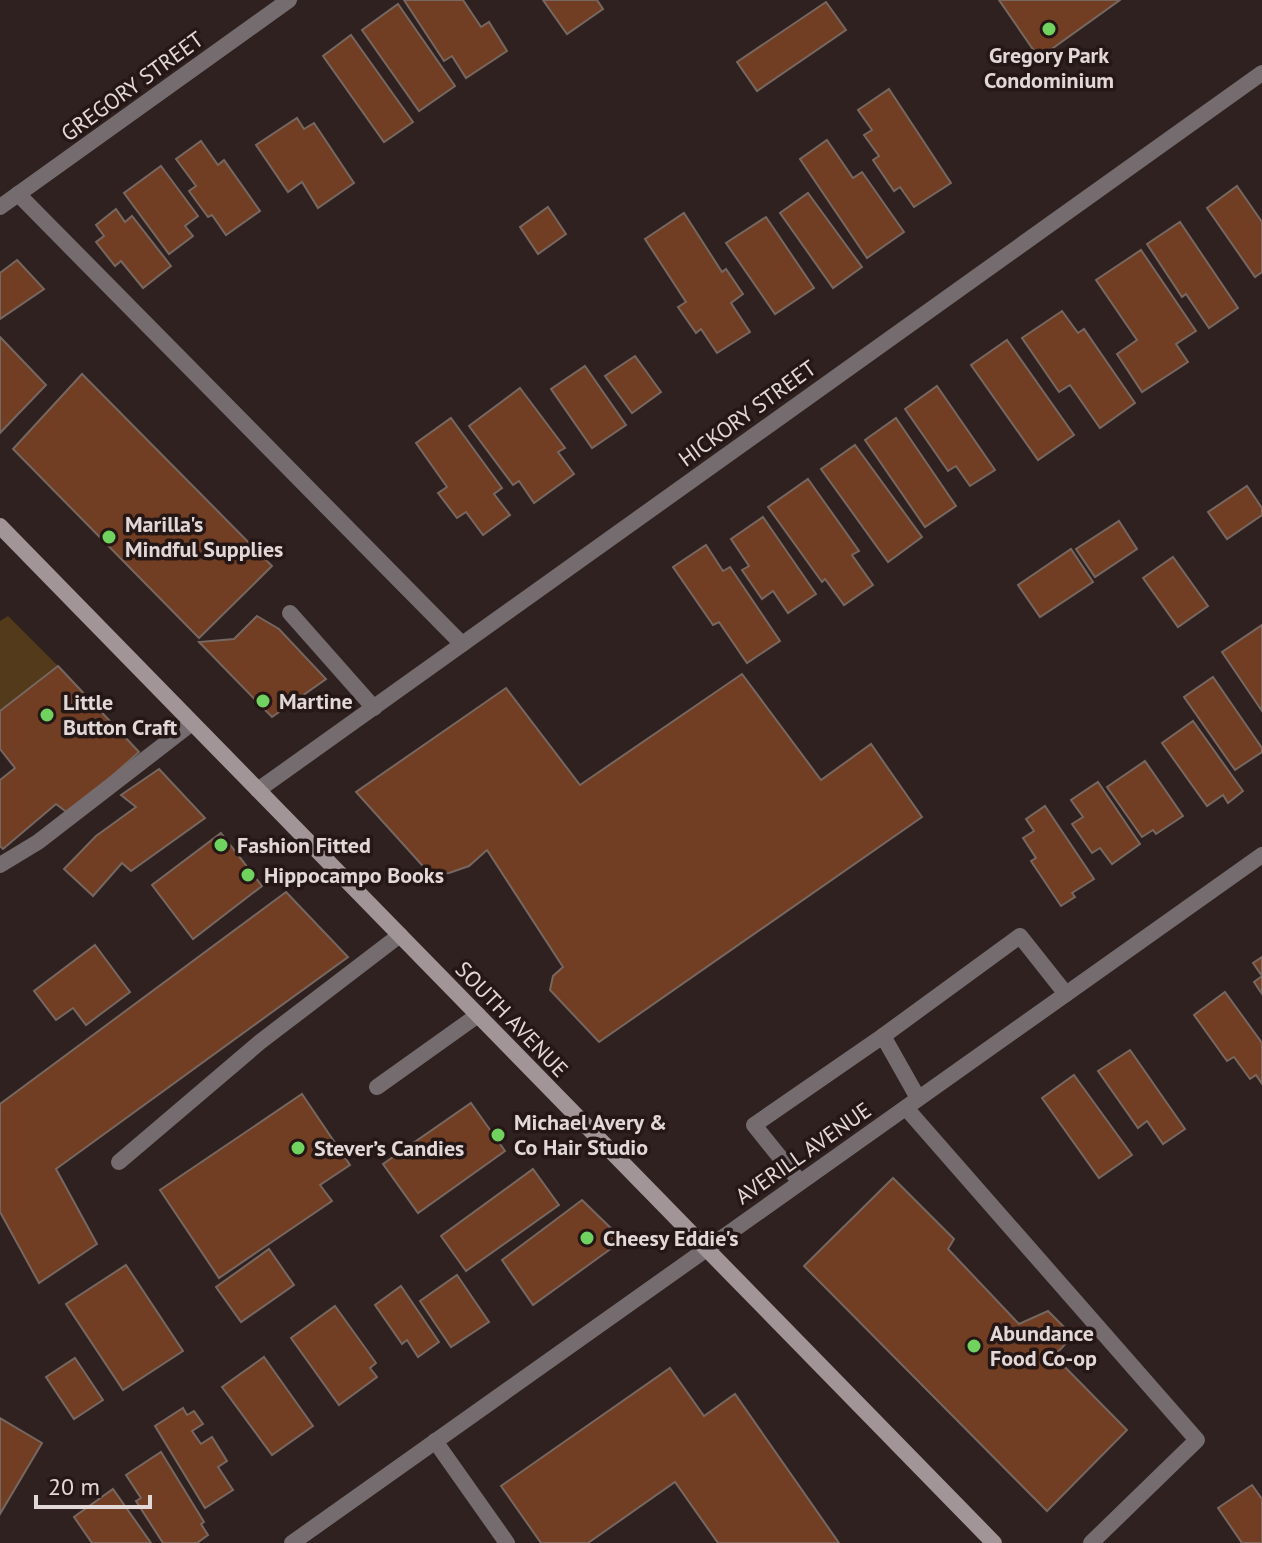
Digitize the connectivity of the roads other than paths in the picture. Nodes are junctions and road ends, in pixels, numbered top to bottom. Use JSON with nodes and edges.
{"nodes":[{"id":1,"x":289,"y":0,"type":"edge"},
{"id":2,"x":1262,"y":73,"type":"edge"},
{"id":3,"x":18,"y":194,"type":"junction"},
{"id":4,"x":0,"y":207,"type":"edge"},
{"id":5,"x":0,"y":526,"type":"edge"},
{"id":6,"x":290,"y":613,"type":"dead end"},
{"id":7,"x":462,"y":644,"type":"junction"},
{"id":8,"x":374,"y":708,"type":"junction"},
{"id":9,"x":192,"y":723,"type":"junction"},
{"id":10,"x":258,"y":790,"type":"junction"},
{"id":11,"x":1262,"y":855,"type":"edge"},
{"id":12,"x":0,"y":865,"type":"edge"},
{"id":13,"x":400,"y":935,"type":"junction"},
{"id":14,"x":1066,"y":994,"type":"junction"},
{"id":15,"x":478,"y":1015,"type":"junction"},
{"id":16,"x":883,"y":1036,"type":"junction"},
{"id":17,"x":377,"y":1087,"type":"dead end"},
{"id":18,"x":912,"y":1103,"type":"junction"},
{"id":19,"x":119,"y":1162,"type":"dead end"},
{"id":20,"x":800,"y":1182,"type":"junction"},
{"id":21,"x":706,"y":1249,"type":"junction"},
{"id":22,"x":435,"y":1441,"type":"junction"},
{"id":23,"x":292,"y":1543,"type":"edge"},
{"id":24,"x":507,"y":1543,"type":"edge"},
{"id":25,"x":994,"y":1543,"type":"edge"},
{"id":26,"x":1091,"y":1543,"type":"edge"}],
"edges":[{"from":1,"to":3,"type":"street","name":"GREGORY STREET"},
{"from":2,"to":7,"type":"street","name":"HICKORY STREET"},
{"from":3,"to":4,"type":"street","name":"GREGORY STREET"},
{"from":3,"to":7,"type":"street"},
{"from":5,"to":9,"type":"main road","name":"SOUTH AVENUE"},
{"from":6,"to":8,"type":"street"},
{"from":7,"to":8,"type":"street","name":"HICKORY STREET"},
{"from":8,"to":10,"type":"street","name":"HICKORY STREET"},
{"from":9,"to":10,"type":"main road","name":"SOUTH AVENUE"},
{"from":9,"to":12,"type":"street"},
{"from":10,"to":13,"type":"main road","name":"SOUTH AVENUE"},
{"from":11,"to":14,"type":"street","name":"AVERILL AVENUE"},
{"from":13,"to":15,"type":"main road","name":"SOUTH AVENUE"},
{"from":13,"to":19,"type":"street"},
{"from":14,"to":16,"type":"street"},
{"from":14,"to":18,"type":"street","name":"AVERILL AVENUE"},
{"from":15,"to":17,"type":"street"},
{"from":15,"to":21,"type":"main road","name":"SOUTH AVENUE"},
{"from":16,"to":18,"type":"street"},
{"from":16,"to":20,"type":"street"},
{"from":18,"to":20,"type":"street","name":"AVERILL AVENUE"},
{"from":18,"to":26,"type":"street"},
{"from":20,"to":21,"type":"street","name":"AVERILL AVENUE"},
{"from":21,"to":22,"type":"street","name":"AVERILL AVENUE"},
{"from":21,"to":25,"type":"main road","name":"SOUTH AVENUE"},
{"from":22,"to":23,"type":"street","name":"AVERILL AVENUE"},
{"from":22,"to":24,"type":"street"}]}
